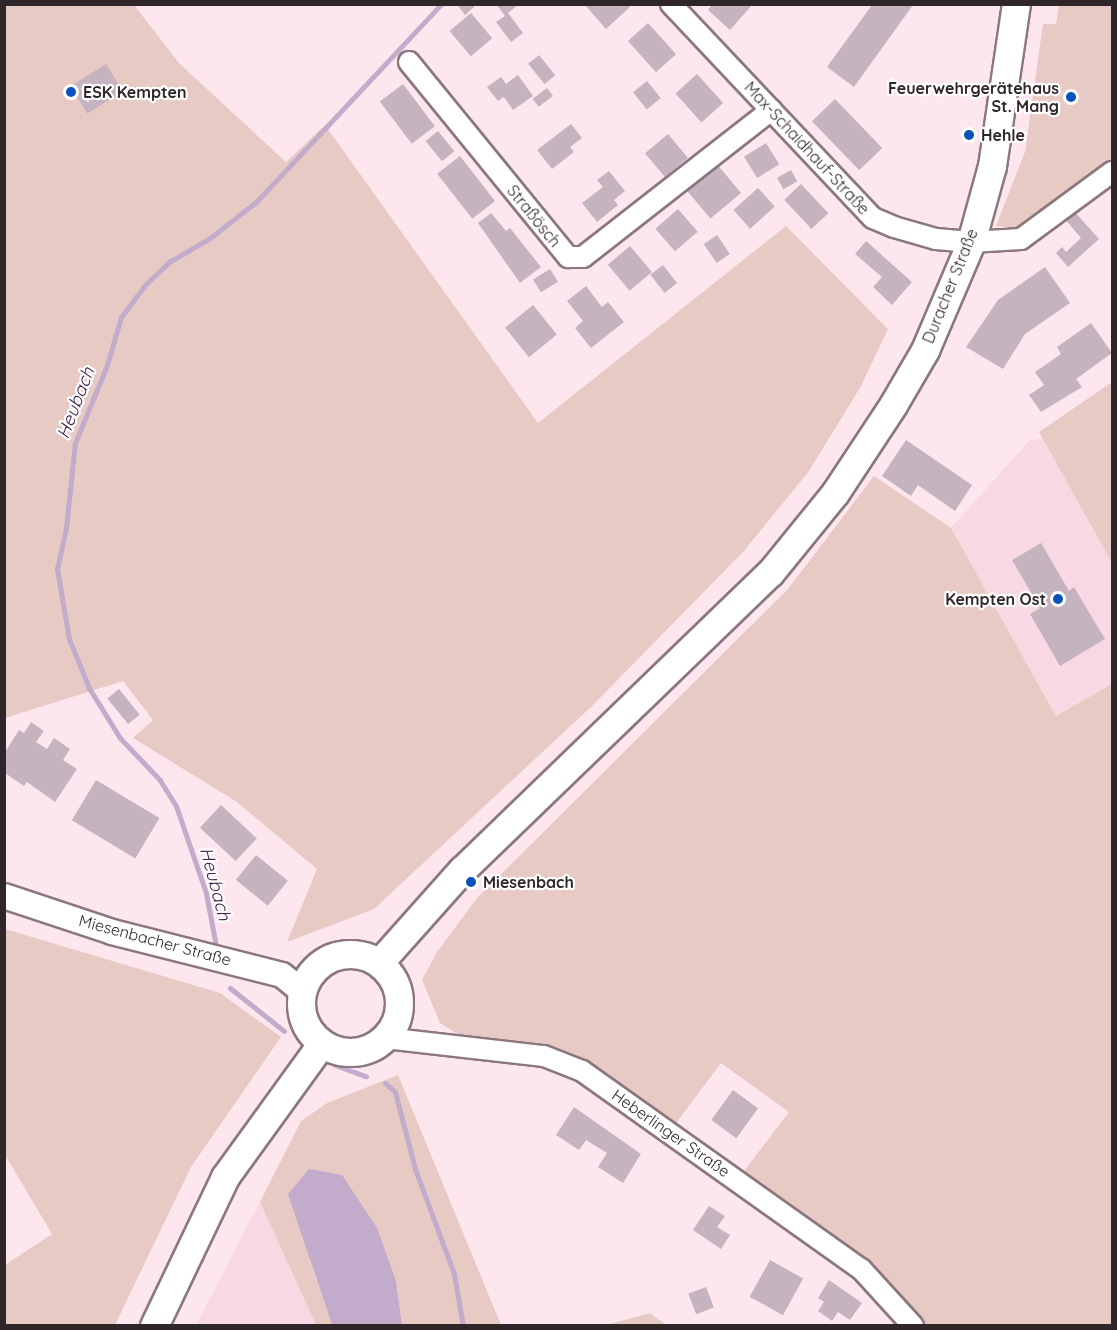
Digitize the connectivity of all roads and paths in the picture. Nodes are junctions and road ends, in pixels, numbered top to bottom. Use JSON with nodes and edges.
{"nodes":[{"id":1,"x":670,"y":4,"type":"edge"},
{"id":2,"x":1016,"y":4,"type":"edge"},
{"id":3,"x":409,"y":62,"type":"dead end"},
{"id":4,"x":771,"y":110,"type":"junction"},
{"id":5,"x":1113,"y":172,"type":"edge"},
{"id":6,"x":973,"y":234,"type":"junction"},
{"id":7,"x":4,"y":896,"type":"edge"},
{"id":8,"x":379,"y":963,"type":"junction"},
{"id":9,"x":302,"y":992,"type":"junction"},
{"id":10,"x":385,"y":1038,"type":"junction"},
{"id":11,"x":322,"y":1043,"type":"junction"},
{"id":12,"x":154,"y":1326,"type":"edge"},
{"id":13,"x":913,"y":1326,"type":"edge"}],
"edges":[{"from":1,"to":4,"type":"street","name":"Max-Schaidhauf-Straße"},
{"from":2,"to":6,"type":"main road","name":"Duracher Straße"},
{"from":3,"to":4,"type":"street","name":"Straßösch"},
{"from":4,"to":6,"type":"street","name":"Max-Schaidhauf-Straße"},
{"from":5,"to":6,"type":"street","name":"Max-Schaidhauf-Straße"},
{"from":6,"to":8,"type":"main road","name":"Duracher Straße"},
{"from":7,"to":9,"type":"street","name":"Miesenbacher Straße"},
{"from":8,"to":9,"type":"main road"},
{"from":8,"to":10,"type":"main road"},
{"from":9,"to":11,"type":"main road"},
{"from":10,"to":11,"type":"main road"},
{"from":10,"to":13,"type":"street","name":"Heberlinger Straße"},
{"from":11,"to":12,"type":"main road"}]}
